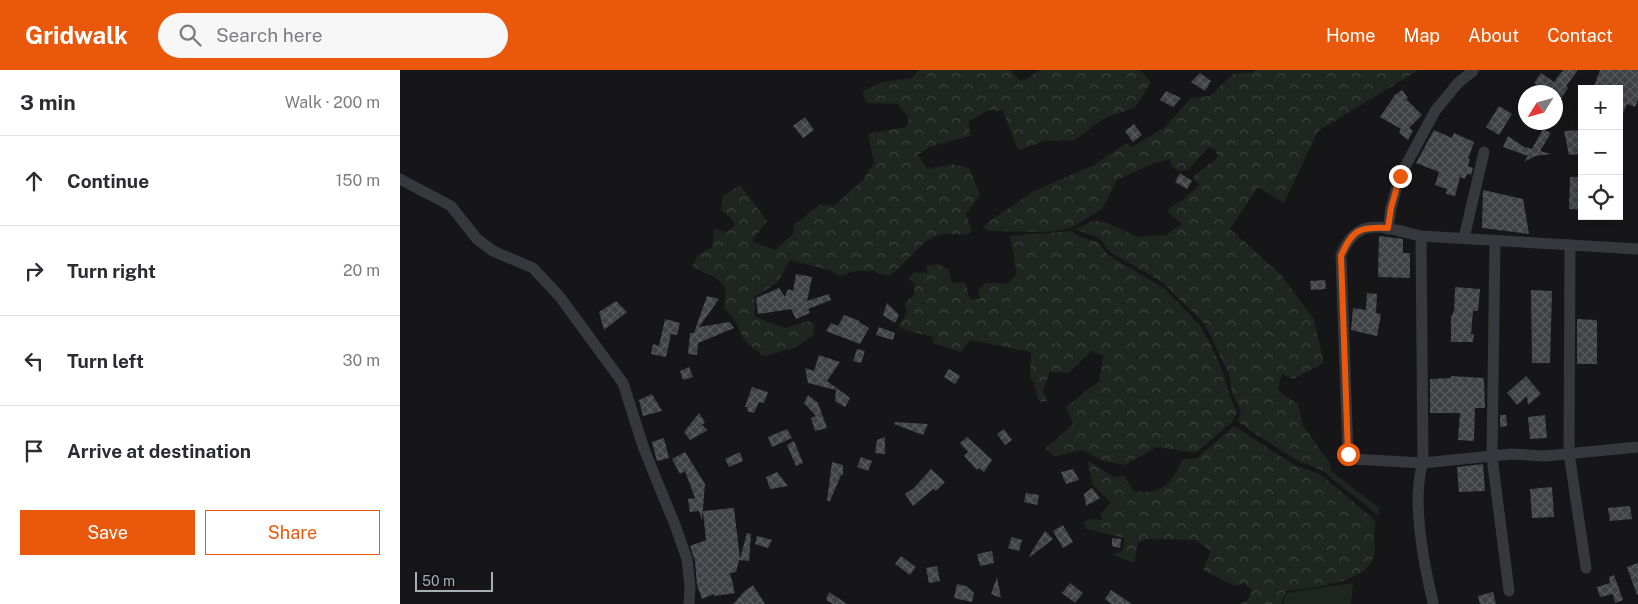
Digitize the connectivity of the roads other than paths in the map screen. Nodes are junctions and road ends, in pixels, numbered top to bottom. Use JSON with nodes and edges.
{"nodes":[{"id":1,"x":1473,"y":71,"type":"edge"},
{"id":2,"x":1484,"y":152,"type":"dead end"},
{"id":3,"x":400,"y":179,"type":"edge"},
{"id":4,"x":1388,"y":228,"type":"junction"},
{"id":5,"x":1421,"y":236,"type":"junction"},
{"id":6,"x":1464,"y":238,"type":"junction"},
{"id":7,"x":1495,"y":240,"type":"junction"},
{"id":8,"x":1570,"y":245,"type":"junction"},
{"id":9,"x":1638,"y":248,"type":"edge"},
{"id":10,"x":1638,"y":447,"type":"edge"},
{"id":11,"x":1568,"y":454,"type":"junction"},
{"id":12,"x":1492,"y":457,"type":"junction"},
{"id":13,"x":1423,"y":463,"type":"junction"},
{"id":14,"x":1586,"y":568,"type":"dead end"},
{"id":15,"x":1509,"y":590,"type":"dead end"},
{"id":16,"x":1433,"y":602,"type":"dead end"},
{"id":17,"x":689,"y":604,"type":"edge"}],
"edges":[{"from":1,"to":4,"type":"street"},
{"from":2,"to":6,"type":"street"},
{"from":3,"to":17,"type":"street"},
{"from":4,"to":5,"type":"street"},
{"from":4,"to":13,"type":"street"},
{"from":5,"to":6,"type":"street"},
{"from":5,"to":13,"type":"street"},
{"from":6,"to":7,"type":"street"},
{"from":7,"to":8,"type":"street"},
{"from":7,"to":12,"type":"street"},
{"from":8,"to":9,"type":"street"},
{"from":8,"to":11,"type":"street"},
{"from":10,"to":11,"type":"street"},
{"from":11,"to":12,"type":"street"},
{"from":11,"to":14,"type":"street"},
{"from":12,"to":13,"type":"street"},
{"from":12,"to":15,"type":"street"},
{"from":13,"to":16,"type":"street"}]}
